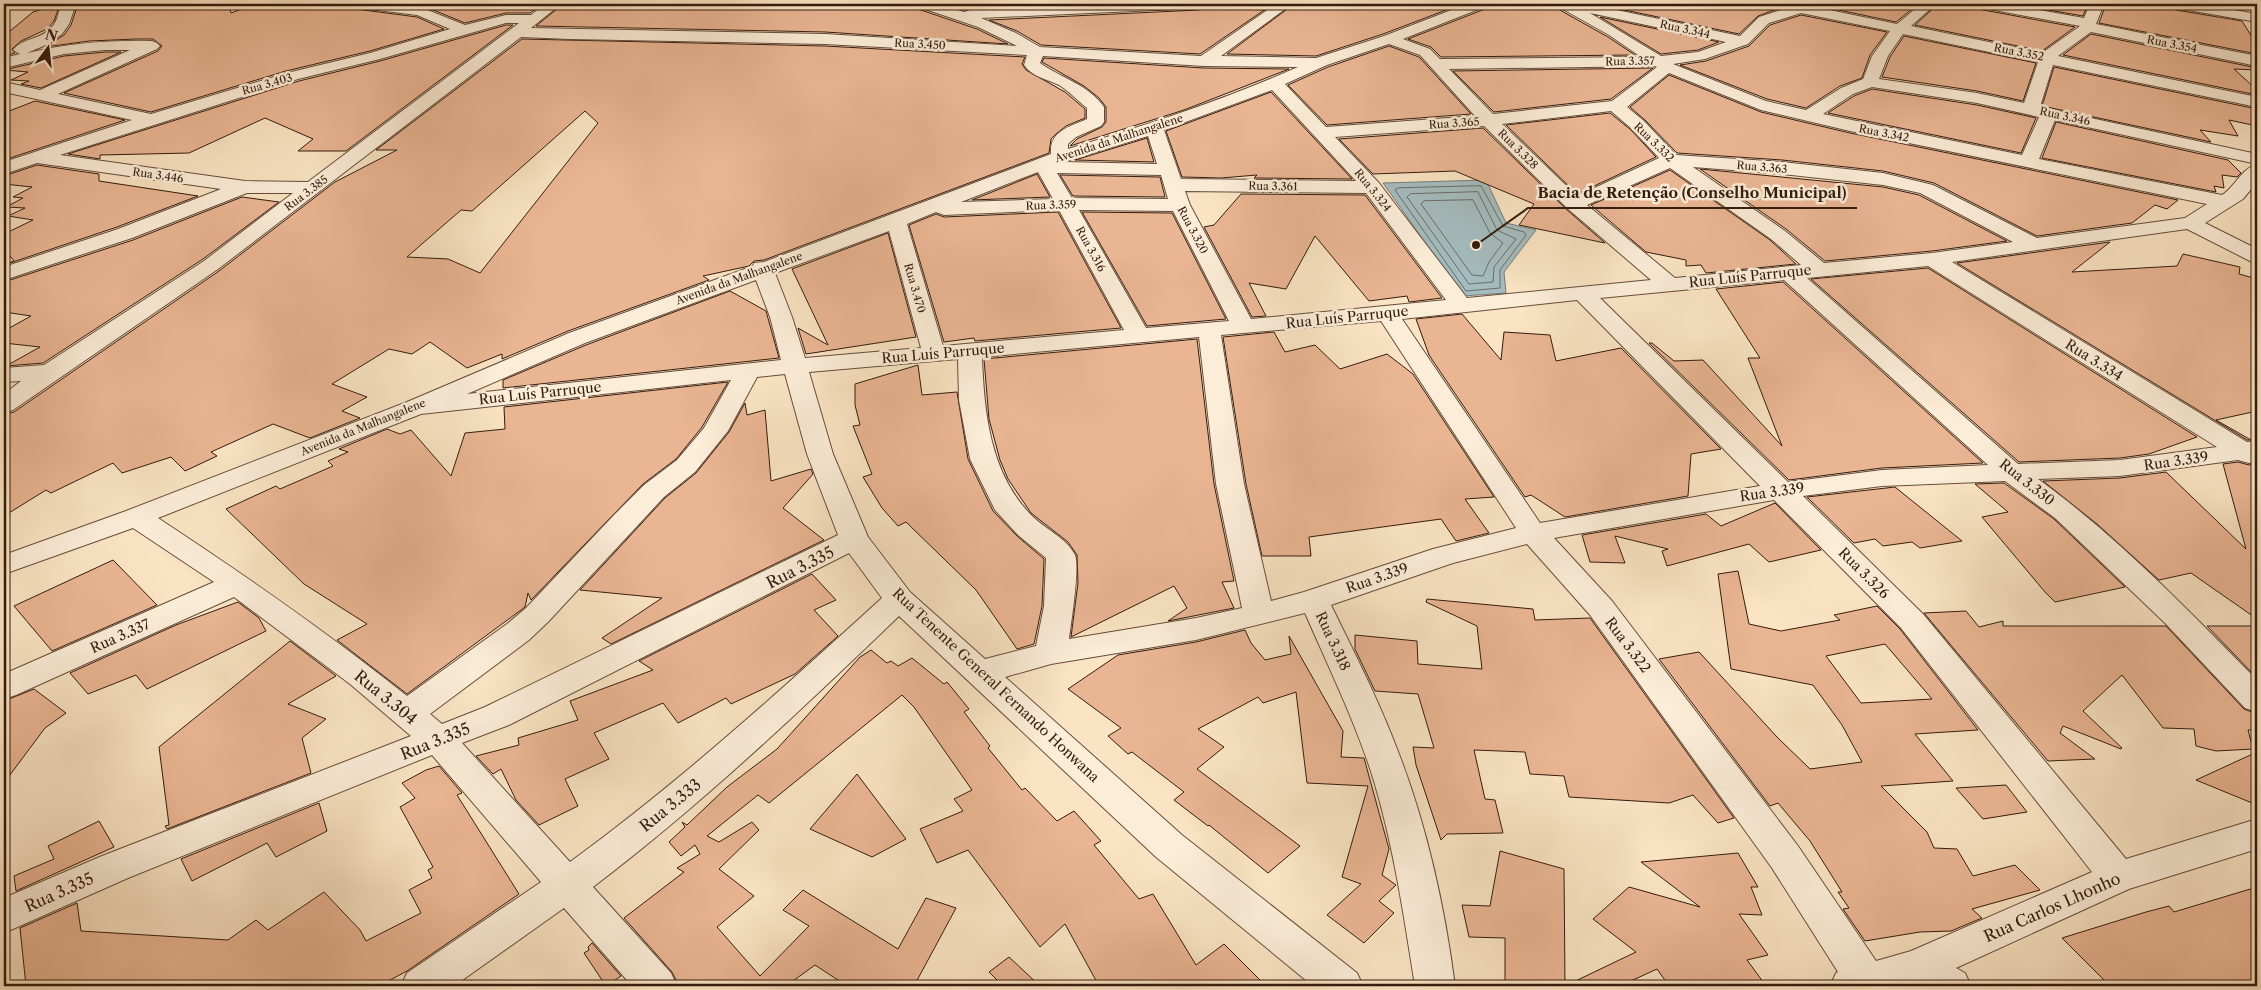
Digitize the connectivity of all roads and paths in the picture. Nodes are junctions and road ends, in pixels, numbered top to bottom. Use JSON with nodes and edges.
{"nodes":[{"id":1,"x":69,"y":4,"type":"edge"},
{"id":2,"x":362,"y":4,"type":"edge"},
{"id":3,"x":495,"y":4,"type":"edge"},
{"id":4,"x":554,"y":4,"type":"edge"},
{"id":5,"x":924,"y":4,"type":"edge"},
{"id":6,"x":1180,"y":4,"type":"edge"},
{"id":7,"x":1198,"y":4,"type":"edge"},
{"id":8,"x":1285,"y":4,"type":"edge"},
{"id":9,"x":1479,"y":4,"type":"edge"},
{"id":10,"x":1564,"y":4,"type":"edge"},
{"id":11,"x":1569,"y":4,"type":"edge"},
{"id":12,"x":1780,"y":4,"type":"edge"},
{"id":13,"x":1929,"y":4,"type":"edge"},
{"id":14,"x":1983,"y":4,"type":"edge"},
{"id":15,"x":2097,"y":4,"type":"edge"},
{"id":16,"x":2176,"y":4,"type":"edge"},
{"id":17,"x":1806,"y":6,"type":"edge"},
{"id":18,"x":960,"y":14,"type":"junction"},
{"id":19,"x":2257,"y":18,"type":"edge"},
{"id":20,"x":512,"y":25,"type":"junction"},
{"id":21,"x":2088,"y":25,"type":"junction"},
{"id":22,"x":1898,"y":27,"type":"junction"},
{"id":23,"x":463,"y":30,"type":"junction"},
{"id":24,"x":1388,"y":39,"type":"junction"},
{"id":25,"x":1743,"y":41,"type":"junction"},
{"id":26,"x":1038,"y":52,"type":"junction"},
{"id":27,"x":4,"y":58,"type":"edge"},
{"id":28,"x":2048,"y":58,"type":"junction"},
{"id":29,"x":1204,"y":61,"type":"junction"},
{"id":30,"x":2257,"y":61,"type":"edge"},
{"id":31,"x":1321,"y":62,"type":"junction"},
{"id":32,"x":4,"y":63,"type":"edge"},
{"id":33,"x":1436,"y":64,"type":"junction"},
{"id":34,"x":1662,"y":64,"type":"junction"},
{"id":35,"x":1870,"y":82,"type":"junction"},
{"id":36,"x":1275,"y":83,"type":"junction"},
{"id":37,"x":4,"y":87,"type":"edge"},
{"id":38,"x":42,"y":95,"type":"junction"},
{"id":39,"x":2257,"y":102,"type":"edge"},
{"id":40,"x":1615,"y":106,"type":"junction"},
{"id":41,"x":2031,"y":109,"type":"junction"},
{"id":42,"x":2049,"y":113,"type":"junction"},
{"id":43,"x":1809,"y":116,"type":"junction"},
{"id":44,"x":151,"y":120,"type":"junction"},
{"id":45,"x":1489,"y":120,"type":"junction"},
{"id":46,"x":1154,"y":128,"type":"junction"},
{"id":47,"x":1323,"y":133,"type":"junction"},
{"id":48,"x":4,"y":151,"type":"edge"},
{"id":49,"x":34,"y":158,"type":"junction"},
{"id":50,"x":2257,"y":159,"type":"edge"},
{"id":51,"x":1670,"y":160,"type":"junction"},
{"id":52,"x":2029,"y":161,"type":"junction"},
{"id":53,"x":1049,"y":163,"type":"junction"},
{"id":54,"x":4,"y":168,"type":"edge"},
{"id":55,"x":2257,"y":170,"type":"edge"},
{"id":56,"x":1170,"y":177,"type":"junction"},
{"id":57,"x":245,"y":187,"type":"junction"},
{"id":58,"x":1372,"y":187,"type":"junction"},
{"id":59,"x":313,"y":188,"type":"junction"},
{"id":60,"x":2240,"y":199,"type":"edge"},
{"id":61,"x":1067,"y":204,"type":"junction"},
{"id":62,"x":1574,"y":204,"type":"junction"},
{"id":63,"x":1180,"y":206,"type":"junction"},
{"id":64,"x":922,"y":210,"type":"junction"},
{"id":65,"x":896,"y":221,"type":"junction"},
{"id":66,"x":2190,"y":223,"type":"junction"},
{"id":67,"x":2035,"y":245,"type":"junction"},
{"id":68,"x":2257,"y":257,"type":"edge"},
{"id":69,"x":1932,"y":260,"type":"junction"},
{"id":70,"x":762,"y":268,"type":"junction"},
{"id":71,"x":1818,"y":269,"type":"junction"},
{"id":72,"x":1789,"y":273,"type":"junction"},
{"id":73,"x":4,"y":274,"type":"edge"},
{"id":74,"x":1669,"y":284,"type":"junction"},
{"id":75,"x":1582,"y":293,"type":"junction"},
{"id":76,"x":1461,"y":305,"type":"junction"},
{"id":77,"x":1387,"y":314,"type":"junction"},
{"id":78,"x":1244,"y":326,"type":"junction"},
{"id":79,"x":1209,"y":329,"type":"junction"},
{"id":80,"x":1138,"y":335,"type":"junction"},
{"id":81,"x":970,"y":351,"type":"junction"},
{"id":82,"x":934,"y":354,"type":"junction"},
{"id":83,"x":795,"y":366,"type":"junction"},
{"id":84,"x":748,"y":371,"type":"junction"},
{"id":85,"x":50,"y":372,"type":"junction"},
{"id":86,"x":4,"y":375,"type":"edge"},
{"id":87,"x":4,"y":405,"type":"edge"},
{"id":88,"x":416,"y":406,"type":"junction"},
{"id":89,"x":2252,"y":453,"type":"edge"},
{"id":90,"x":2013,"y":474,"type":"junction"},
{"id":91,"x":1779,"y":490,"type":"junction"},
{"id":92,"x":136,"y":517,"type":"junction"},
{"id":93,"x":1533,"y":533,"type":"junction"},
{"id":94,"x":854,"y":539,"type":"junction"},
{"id":95,"x":4,"y":565,"type":"edge"},
{"id":96,"x":237,"y":584,"type":"junction"},
{"id":97,"x":899,"y":599,"type":"junction"},
{"id":98,"x":1314,"y":600,"type":"junction"},
{"id":99,"x":1259,"y":615,"type":"junction"},
{"id":100,"x":1052,"y":653,"type":"junction"},
{"id":101,"x":981,"y":672,"type":"junction"},
{"id":102,"x":4,"y":687,"type":"edge"},
{"id":103,"x":2257,"y":700,"type":"edge"},
{"id":104,"x":407,"y":714,"type":"junction"},
{"id":105,"x":439,"y":740,"type":"junction"},
{"id":106,"x":2257,"y":834,"type":"edge"},
{"id":107,"x":2118,"y":877,"type":"junction"},
{"id":108,"x":568,"y":884,"type":"junction"},
{"id":109,"x":4,"y":916,"type":"edge"},
{"id":110,"x":1917,"y":967,"type":"junction"},
{"id":111,"x":1857,"y":983,"type":"edge"},
{"id":112,"x":420,"y":986,"type":"edge"},
{"id":113,"x":657,"y":986,"type":"edge"},
{"id":114,"x":1343,"y":986,"type":"edge"},
{"id":115,"x":1435,"y":986,"type":"edge"},
{"id":116,"x":1951,"y":986,"type":"edge"}],
"edges":[{"from":1,"to":27,"type":"street"},
{"from":2,"to":23,"type":"street"},
{"from":3,"to":20,"type":"street"},
{"from":4,"to":20,"type":"street","name":"Rua 3.385"},
{"from":5,"to":18,"type":"street"},
{"from":6,"to":7,"type":"street"},
{"from":6,"to":18,"type":"street"},
{"from":8,"to":29,"type":"street"},
{"from":9,"to":24,"type":"street","name":"Avenida da Malhangalene"},
{"from":10,"to":34,"type":"street","name":"Rua 3.342"},
{"from":11,"to":25,"type":"street","name":"Rua 3.344"},
{"from":12,"to":17,"type":"street","name":"Rua 3.352"},
{"from":13,"to":22,"type":"street"},
{"from":14,"to":21,"type":"street","name":"Rua 3.354"},
{"from":15,"to":21,"type":"street"},
{"from":16,"to":19,"type":"street"},
{"from":17,"to":22,"type":"street","name":"Rua 3.352"},
{"from":17,"to":25,"type":"street","name":"Rua 3.357"},
{"from":18,"to":26,"type":"street"},
{"from":20,"to":23,"type":"street","name":"Rua 3.403"},
{"from":20,"to":26,"type":"street","name":"Rua 3.450"},
{"from":20,"to":59,"type":"street","name":"Rua 3.385"},
{"from":21,"to":28,"type":"street"},
{"from":21,"to":30,"type":"street","name":"Rua 3.354"},
{"from":22,"to":28,"type":"street","name":"Rua 3.352"},
{"from":22,"to":35,"type":"street"},
{"from":23,"to":44,"type":"street","name":"Rua 3.403"},
{"from":24,"to":31,"type":"street","name":"Avenida da Malhangalene"},
{"from":24,"to":33,"type":"street","name":"Rua 3.328"},
{"from":25,"to":34,"type":"street","name":"Rua 3.357"},
{"from":26,"to":29,"type":"street","name":"Rua 3.450"},
{"from":26,"to":53,"type":"street"},
{"from":28,"to":39,"type":"street","name":"Rua 3.352"},
{"from":28,"to":41,"type":"street"},
{"from":29,"to":31,"type":"street","name":"Rua 3.450"},
{"from":31,"to":36,"type":"street","name":"Avenida da Malhangalene"},
{"from":32,"to":38,"type":"street"},
{"from":33,"to":34,"type":"street","name":"Rua 3.357"},
{"from":33,"to":45,"type":"street","name":"Rua 3.328"},
{"from":34,"to":40,"type":"street"},
{"from":34,"to":43,"type":"street","name":"Rua 3.342"},
{"from":35,"to":41,"type":"street","name":"Rua 3.346"},
{"from":35,"to":43,"type":"street"},
{"from":36,"to":46,"type":"street","name":"Avenida da Malhangalene"},
{"from":36,"to":47,"type":"street","name":"Rua 3.324"},
{"from":37,"to":38,"type":"street"},
{"from":38,"to":44,"type":"street"},
{"from":40,"to":45,"type":"street","name":"Rua 3.365"},
{"from":40,"to":51,"type":"street","name":"Rua 3.332"},
{"from":41,"to":42,"type":"street","name":"Rua 3.346"},
{"from":42,"to":50,"type":"street","name":"Rua 3.346"},
{"from":42,"to":52,"type":"street"},
{"from":43,"to":52,"type":"street","name":"Rua 3.342"},
{"from":44,"to":49,"type":"street","name":"Rua 3.403"},
{"from":45,"to":47,"type":"street","name":"Rua 3.365"},
{"from":45,"to":62,"type":"street","name":"Rua 3.328"},
{"from":46,"to":53,"type":"street","name":"Avenida da Malhangalene"},
{"from":46,"to":56,"type":"street","name":"Rua 3.320"},
{"from":47,"to":58,"type":"street","name":"Rua 3.324"},
{"from":48,"to":49,"type":"street","name":"Rua 3.446"},
{"from":49,"to":54,"type":"street","name":"Rua 3.403"},
{"from":49,"to":57,"type":"street","name":"Rua 3.446"},
{"from":51,"to":62,"type":"street","name":"Rua 3.363"},
{"from":51,"to":67,"type":"street","name":"Rua 3.363"},
{"from":51,"to":71,"type":"street","name":"Rua 3.332"},
{"from":52,"to":60,"type":"street","name":"Rua 3.342"},
{"from":53,"to":56,"type":"street","name":"Rua 3.361"},
{"from":53,"to":61,"type":"street","name":"Rua 3.316"},
{"from":53,"to":64,"type":"street","name":"Avenida da Malhangalene"},
{"from":55,"to":60,"type":"street","name":"Rua Luís Parruque"},
{"from":56,"to":58,"type":"street","name":"Rua 3.361"},
{"from":56,"to":63,"type":"street","name":"Rua 3.320"},
{"from":57,"to":59,"type":"street","name":"Rua 3.446"},
{"from":57,"to":73,"type":"street"},
{"from":58,"to":76,"type":"street","name":"Rua 3.324"},
{"from":59,"to":85,"type":"street","name":"Rua 3.385"},
{"from":60,"to":66,"type":"street","name":"Rua Luís Parruque"},
{"from":61,"to":63,"type":"street","name":"Rua 3.359"},
{"from":61,"to":64,"type":"street","name":"Rua 3.359"},
{"from":61,"to":80,"type":"street","name":"Rua 3.316"},
{"from":62,"to":74,"type":"street","name":"Rua 3.328"},
{"from":63,"to":78,"type":"street","name":"Rua 3.320"},
{"from":64,"to":65,"type":"street","name":"Avenida da Malhangalene"},
{"from":65,"to":70,"type":"street","name":"Avenida da Malhangalene"},
{"from":65,"to":82,"type":"street","name":"Rua 3.470"},
{"from":66,"to":67,"type":"street","name":"Rua Luís Parruque"},
{"from":66,"to":68,"type":"street"},
{"from":67,"to":69,"type":"street","name":"Rua Luís Parruque"},
{"from":69,"to":71,"type":"street","name":"Rua Luís Parruque"},
{"from":69,"to":89,"type":"street","name":"Rua 3.334"},
{"from":70,"to":83,"type":"street","name":"Rua Tenente General Fernando Honwana"},
{"from":70,"to":88,"type":"street","name":"Avenida da Malhangalene"},
{"from":71,"to":72,"type":"street","name":"Rua Luís Parruque"},
{"from":72,"to":74,"type":"street","name":"Rua Luís Parruque"},
{"from":72,"to":90,"type":"street","name":"Rua 3.330"},
{"from":74,"to":75,"type":"street","name":"Rua Luís Parruque"},
{"from":75,"to":76,"type":"street","name":"Rua Luís Parruque"},
{"from":75,"to":91,"type":"street","name":"Rua 3.326"},
{"from":76,"to":77,"type":"street","name":"Rua Luís Parruque"},
{"from":77,"to":78,"type":"street","name":"Rua Luís Parruque"},
{"from":77,"to":93,"type":"street","name":"Rua 3.322"},
{"from":78,"to":79,"type":"street","name":"Rua Luís Parruque"},
{"from":79,"to":80,"type":"street","name":"Rua Luís Parruque"},
{"from":79,"to":99,"type":"street"},
{"from":80,"to":81,"type":"street","name":"Rua Luís Parruque"},
{"from":81,"to":82,"type":"street","name":"Rua Luís Parruque"},
{"from":81,"to":100,"type":"street"},
{"from":82,"to":83,"type":"street","name":"Rua Luís Parruque"},
{"from":83,"to":84,"type":"street","name":"Rua Luís Parruque"},
{"from":83,"to":94,"type":"street","name":"Rua Tenente General Fernando Honwana"},
{"from":84,"to":88,"type":"street","name":"Rua Luís Parruque"},
{"from":84,"to":104,"type":"street"},
{"from":85,"to":86,"type":"street"},
{"from":85,"to":87,"type":"street","name":"Rua 3.385"},
{"from":88,"to":92,"type":"street","name":"Avenida da Malhangalene"},
{"from":89,"to":90,"type":"street","name":"Rua 3.339"},
{"from":90,"to":91,"type":"street","name":"Rua 3.339"},
{"from":90,"to":103,"type":"street","name":"Rua 3.330"},
{"from":91,"to":93,"type":"street","name":"Rua 3.339"},
{"from":91,"to":107,"type":"street","name":"Rua 3.326"},
{"from":92,"to":95,"type":"street","name":"Avenida da Malhangalene"},
{"from":92,"to":96,"type":"street","name":"Rua 3.304"},
{"from":93,"to":98,"type":"street","name":"Rua 3.339"},
{"from":93,"to":111,"type":"street","name":"Rua 3.322"},
{"from":94,"to":97,"type":"street","name":"Rua Tenente General Fernando Honwana"},
{"from":94,"to":105,"type":"street","name":"Rua 3.335"},
{"from":96,"to":102,"type":"street","name":"Rua 3.337"},
{"from":96,"to":104,"type":"street","name":"Rua 3.304"},
{"from":97,"to":101,"type":"street","name":"Rua Tenente General Fernando Honwana"},
{"from":97,"to":108,"type":"street","name":"Rua 3.333"},
{"from":98,"to":99,"type":"street","name":"Rua 3.318"},
{"from":98,"to":115,"type":"street","name":"Rua 3.318"},
{"from":99,"to":100,"type":"street","name":"Rua 3.318"},
{"from":100,"to":101,"type":"street","name":"Rua 3.318"},
{"from":101,"to":114,"type":"street","name":"Rua Tenente General Fernando Honwana"},
{"from":104,"to":105,"type":"street","name":"Rua 3.304"},
{"from":105,"to":108,"type":"street","name":"Rua 3.304"},
{"from":105,"to":109,"type":"street","name":"Rua 3.335"},
{"from":106,"to":107,"type":"street","name":"Rua Carlos Lhonho"},
{"from":107,"to":110,"type":"street","name":"Rua Carlos Lhonho"},
{"from":108,"to":112,"type":"street","name":"Rua 3.333"},
{"from":108,"to":113,"type":"street","name":"Rua 3.304"},
{"from":110,"to":111,"type":"street","name":"Rua Carlos Lhonho"},
{"from":110,"to":116,"type":"street"}]}
